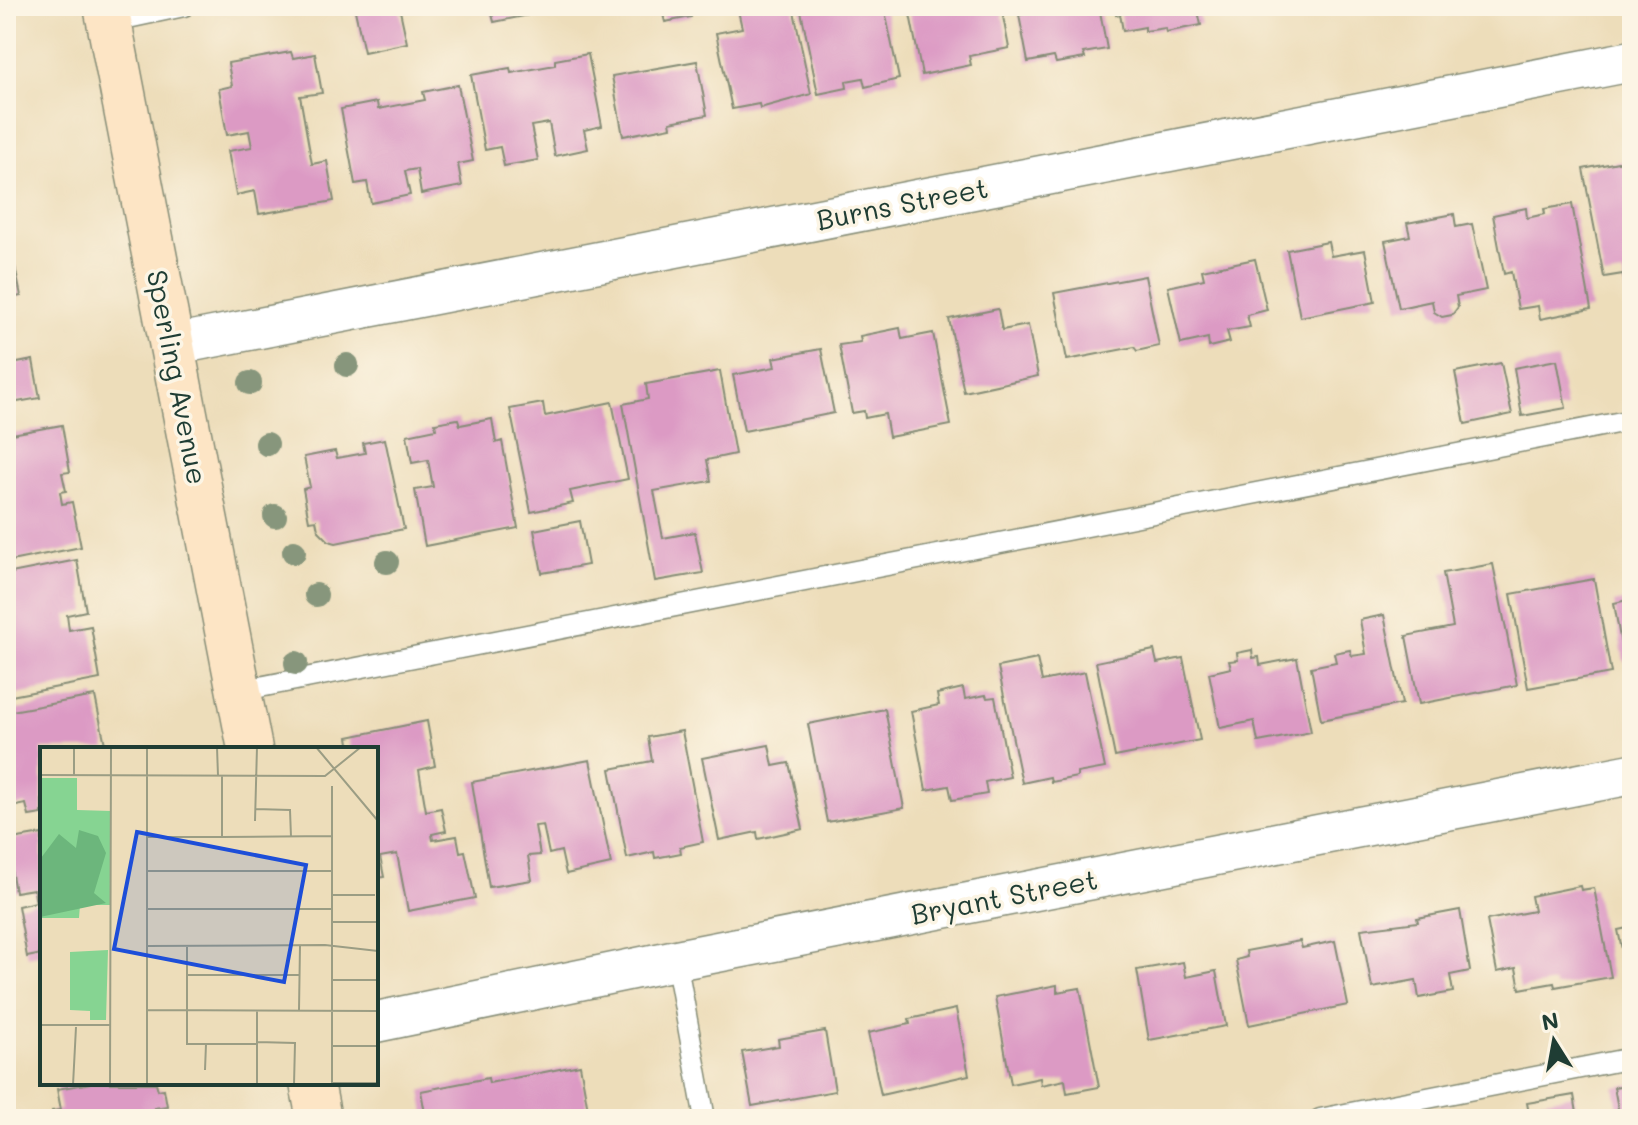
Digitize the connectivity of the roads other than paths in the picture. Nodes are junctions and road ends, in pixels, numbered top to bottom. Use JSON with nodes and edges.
{"nodes":[{"id":1,"x":184,"y":6,"type":"edge"},
{"id":2,"x":108,"y":14,"type":"edge"},
{"id":3,"x":1632,"y":61,"type":"edge"},
{"id":4,"x":172,"y":345,"type":"junction"},
{"id":5,"x":1632,"y":420,"type":"edge"},
{"id":6,"x":239,"y":691,"type":"junction"},
{"id":7,"x":250,"y":747,"type":"edge"},
{"id":8,"x":1632,"y":774,"type":"edge"},
{"id":9,"x":676,"y":960,"type":"junction"},
{"id":10,"x":378,"y":1022,"type":"edge"},
{"id":11,"x":1632,"y":1058,"type":"edge"},
{"id":12,"x":312,"y":1085,"type":"edge"},
{"id":13,"x":319,"y":1119,"type":"edge"},
{"id":14,"x":705,"y":1119,"type":"edge"},
{"id":15,"x":1320,"y":1119,"type":"edge"}],
"edges":[{"from":1,"to":2,"type":"lane"},
{"from":2,"to":4,"type":"street","name":"Sperling Avenue"},
{"from":3,"to":4,"type":"street","name":"Burns Street"},
{"from":4,"to":6,"type":"street","name":"Sperling Avenue"},
{"from":5,"to":6,"type":"lane"},
{"from":6,"to":7,"type":"street","name":"Sperling Avenue"},
{"from":8,"to":9,"type":"street","name":"Bryant Street"},
{"from":9,"to":10,"type":"street","name":"Bryant Street"},
{"from":9,"to":14,"type":"lane"},
{"from":11,"to":15,"type":"lane"},
{"from":12,"to":13,"type":"street"}]}
